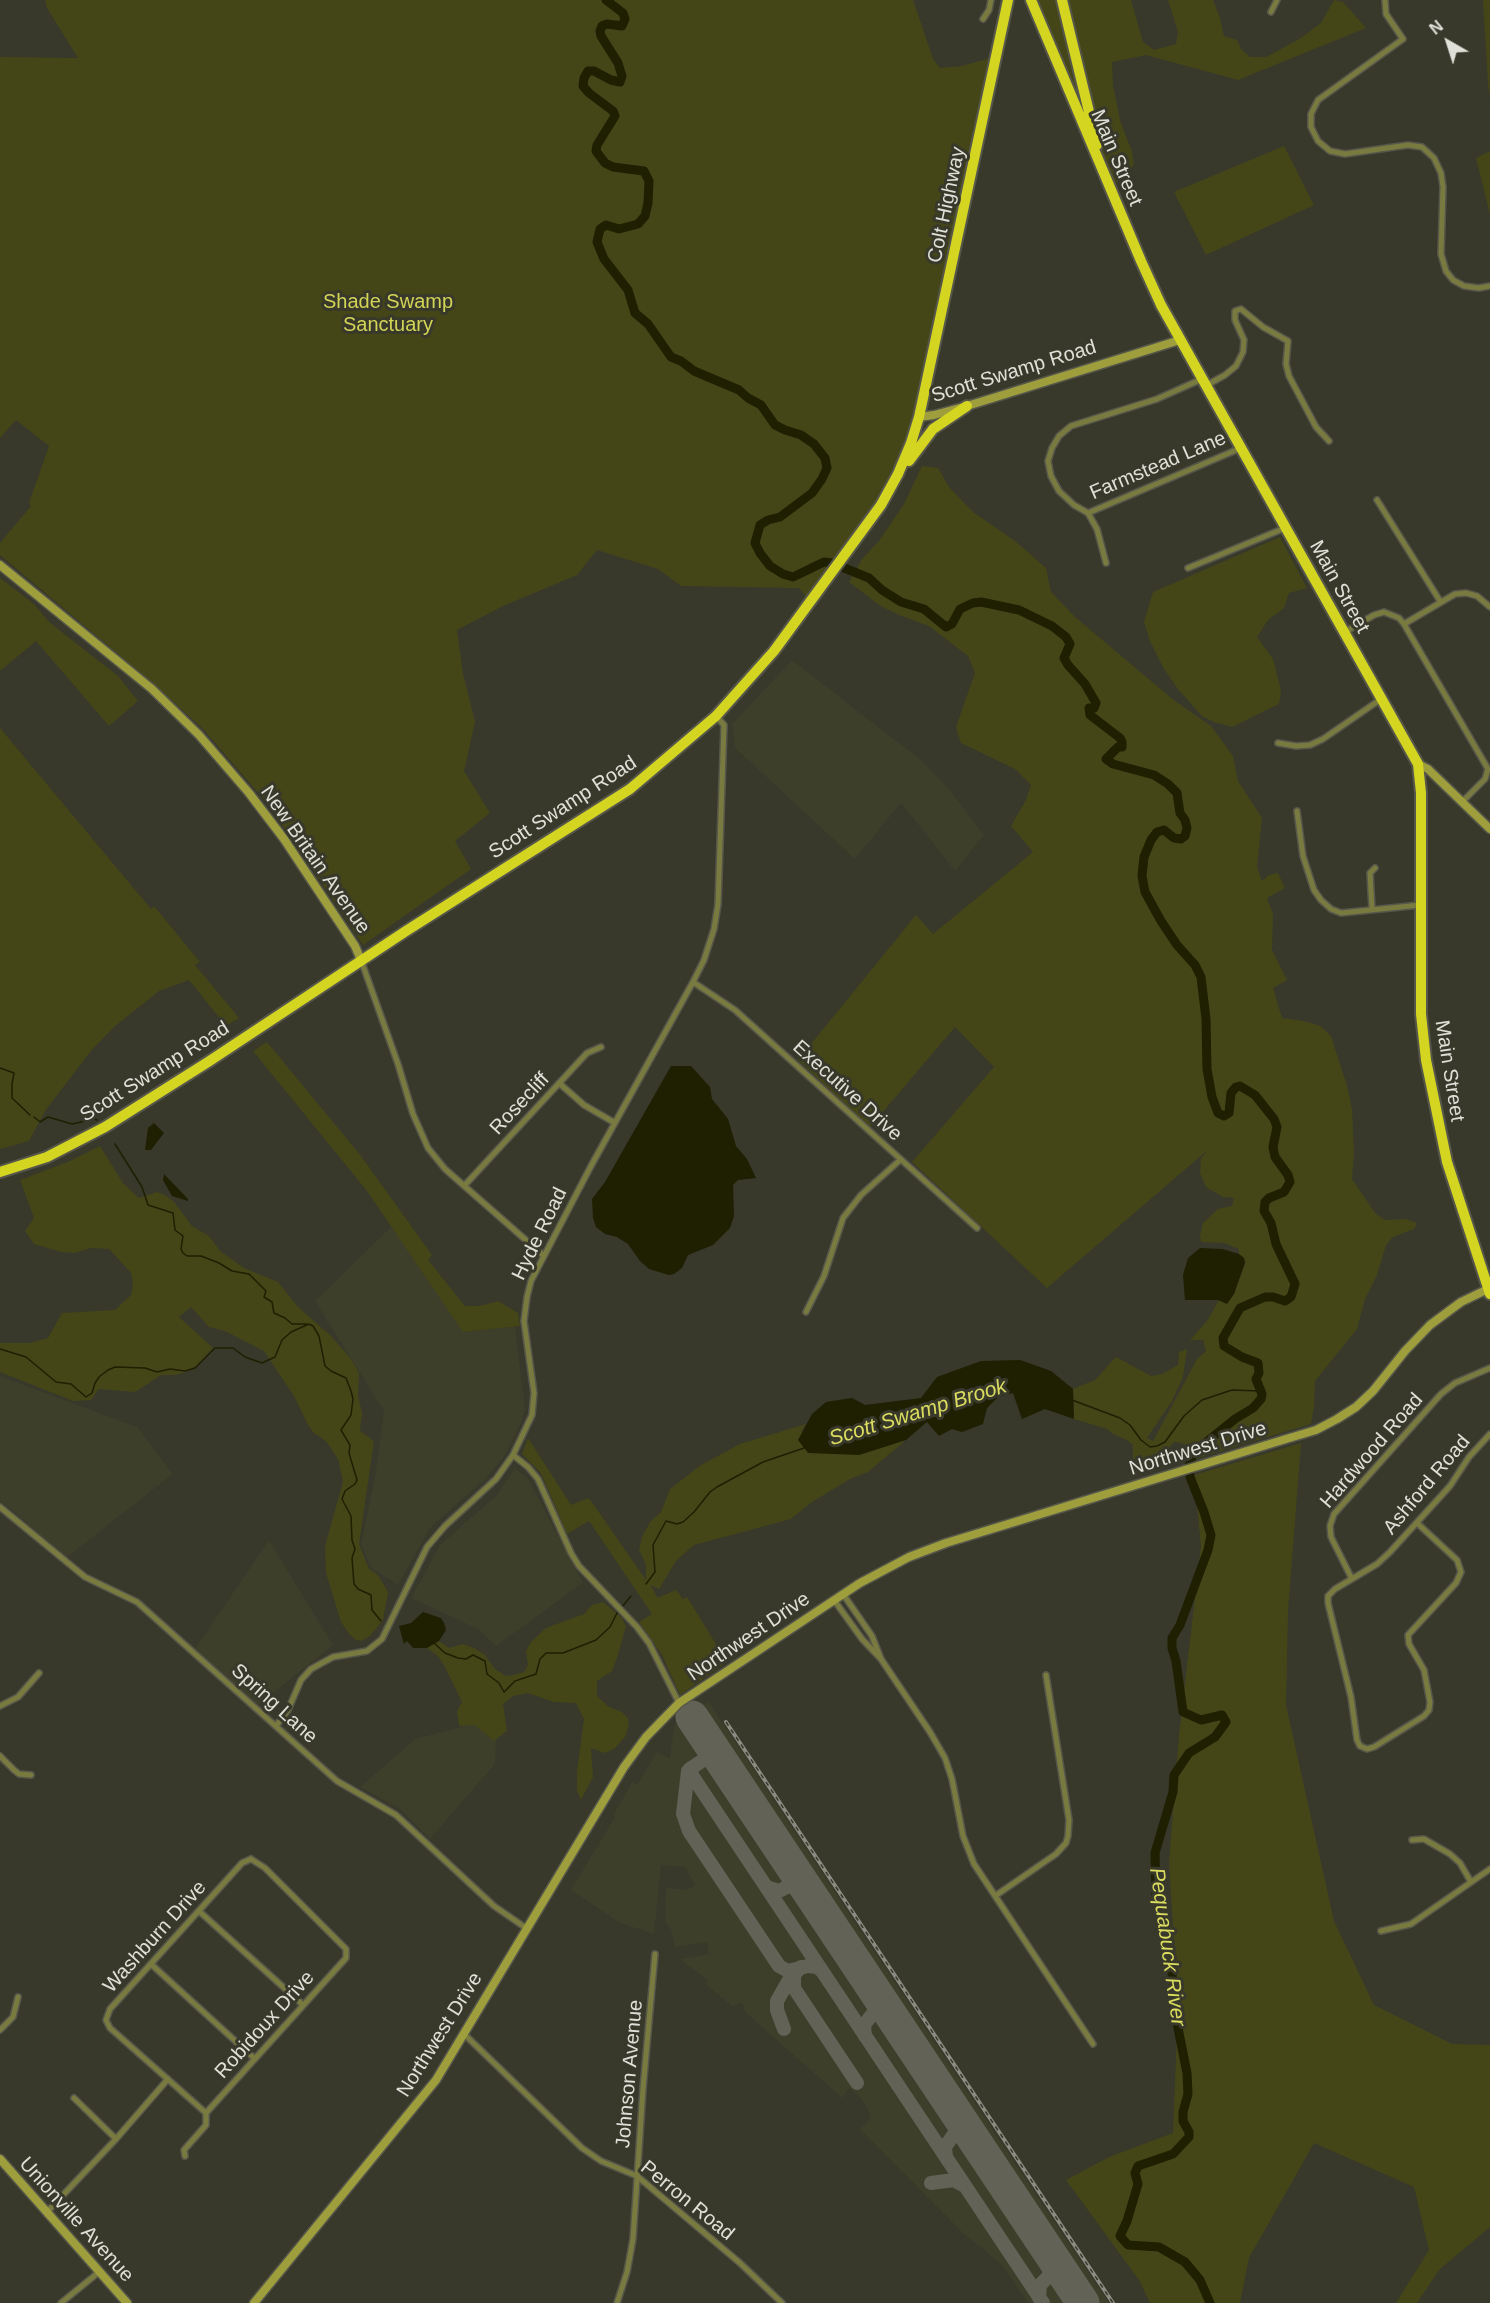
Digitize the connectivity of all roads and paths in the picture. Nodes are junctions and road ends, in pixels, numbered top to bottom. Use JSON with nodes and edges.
{"nodes":[{"id":1,"x":991,"y":0,"type":"edge"},
{"id":2,"x":1008,"y":0,"type":"edge"},
{"id":3,"x":1031,"y":0,"type":"edge"},
{"id":4,"x":1062,"y":0,"type":"edge"},
{"id":5,"x":1277,"y":0,"type":"edge"},
{"id":6,"x":1386,"y":0,"type":"edge"},
{"id":7,"x":1271,"y":12,"type":"dead end"},
{"id":8,"x":983,"y":19,"type":"dead end"},
{"id":9,"x":1109,"y":186,"type":"junction"},
{"id":10,"x":1490,"y":286,"type":"edge"},
{"id":11,"x":1180,"y":340,"type":"junction"},
{"id":12,"x":1205,"y":381,"type":"junction"},
{"id":13,"x":967,"y":406,"type":"junction"},
{"id":14,"x":919,"y":417,"type":"junction"},
{"id":15,"x":1329,"y":441,"type":"dead end"},
{"id":16,"x":1241,"y":448,"type":"junction"},
{"id":17,"x":890,"y":489,"type":"junction"},
{"id":18,"x":1377,"y":500,"type":"dead end"},
{"id":19,"x":1088,"y":513,"type":"junction"},
{"id":20,"x":1285,"y":528,"type":"junction"},
{"id":21,"x":1106,"y":563,"type":"dead end"},
{"id":22,"x":0,"y":565,"type":"edge"},
{"id":23,"x":1188,"y":568,"type":"dead end"},
{"id":24,"x":1440,"y":601,"type":"junction"},
{"id":25,"x":1490,"y":607,"type":"edge"},
{"id":26,"x":1404,"y":624,"type":"junction"},
{"id":27,"x":1345,"y":632,"type":"junction"},
{"id":28,"x":1381,"y":699,"type":"junction"},
{"id":29,"x":716,"y":716,"type":"junction"},
{"id":30,"x":1278,"y":743,"type":"dead end"},
{"id":31,"x":1418,"y":764,"type":"junction"},
{"id":32,"x":1462,"y":802,"type":"junction"},
{"id":33,"x":1297,"y":811,"type":"dead end"},
{"id":34,"x":1490,"y":829,"type":"edge"},
{"id":35,"x":1375,"y":868,"type":"dead end"},
{"id":36,"x":1420,"y":905,"type":"junction"},
{"id":37,"x":1372,"y":909,"type":"junction"},
{"id":38,"x":361,"y":960,"type":"junction"},
{"id":39,"x":693,"y":982,"type":"junction"},
{"id":40,"x":601,"y":1047,"type":"dead end"},
{"id":41,"x":559,"y":1083,"type":"junction"},
{"id":42,"x":615,"y":1123,"type":"junction"},
{"id":43,"x":900,"y":1160,"type":"junction"},
{"id":44,"x":0,"y":1172,"type":"edge"},
{"id":45,"x":464,"y":1186,"type":"junction"},
{"id":46,"x":977,"y":1228,"type":"dead end"},
{"id":47,"x":544,"y":1256,"type":"junction"},
{"id":48,"x":1489,"y":1290,"type":"edge"},
{"id":49,"x":806,"y":1312,"type":"dead end"},
{"id":50,"x":1490,"y":1368,"type":"edge"},
{"id":51,"x":1490,"y":1434,"type":"edge"},
{"id":52,"x":513,"y":1455,"type":"junction"},
{"id":53,"x":0,"y":1507,"type":"edge"},
{"id":54,"x":1416,"y":1523,"type":"junction"},
{"id":55,"x":1352,"y":1579,"type":"junction"},
{"id":56,"x":843,"y":1594,"type":"junction"},
{"id":57,"x":834,"y":1600,"type":"junction"},
{"id":58,"x":881,"y":1659,"type":"junction"},
{"id":59,"x":39,"y":1673,"type":"dead end"},
{"id":60,"x":1046,"y":1675,"type":"dead end"},
{"id":61,"x":679,"y":1703,"type":"junction"},
{"id":62,"x":0,"y":1706,"type":"edge"},
{"id":63,"x":276,"y":1726,"type":"junction"},
{"id":64,"x":0,"y":1756,"type":"edge"},
{"id":65,"x":31,"y":1775,"type":"dead end"},
{"id":66,"x":1412,"y":1840,"type":"dead end"},
{"id":67,"x":1490,"y":1869,"type":"edge"},
{"id":68,"x":1471,"y":1882,"type":"junction"},
{"id":69,"x":995,"y":1896,"type":"junction"},
{"id":70,"x":200,"y":1912,"type":"junction"},
{"id":71,"x":526,"y":1928,"type":"junction"},
{"id":72,"x":1382,"y":1931,"type":"dead end"},
{"id":73,"x":655,"y":1954,"type":"dead end"},
{"id":74,"x":346,"y":1958,"type":"joint"},
{"id":75,"x":151,"y":1965,"type":"junction"},
{"id":76,"x":18,"y":1997,"type":"dead end"},
{"id":77,"x":302,"y":2004,"type":"junction"},
{"id":78,"x":0,"y":2030,"type":"edge"},
{"id":79,"x":463,"y":2033,"type":"junction"},
{"id":80,"x":1093,"y":2044,"type":"dead end"},
{"id":81,"x":255,"y":2059,"type":"junction"},
{"id":82,"x":168,"y":2079,"type":"junction"},
{"id":83,"x":74,"y":2098,"type":"dead end"},
{"id":84,"x":206,"y":2113,"type":"junction"},
{"id":85,"x":116,"y":2139,"type":"junction"},
{"id":86,"x":186,"y":2156,"type":"dead end"},
{"id":87,"x":0,"y":2159,"type":"edge"},
{"id":88,"x":638,"y":2176,"type":"junction"},
{"id":89,"x":46,"y":2213,"type":"junction"},
{"id":90,"x":99,"y":2272,"type":"junction"},
{"id":91,"x":61,"y":2303,"type":"edge"},
{"id":92,"x":127,"y":2303,"type":"edge"},
{"id":93,"x":255,"y":2303,"type":"edge"},
{"id":94,"x":617,"y":2303,"type":"edge"},
{"id":95,"x":782,"y":2303,"type":"edge"}],
"edges":[{"from":1,"to":8,"type":"street"},
{"from":2,"to":14,"type":"highway","name":"Colt Highway"},
{"from":3,"to":9,"type":"highway","name":"Main Street"},
{"from":4,"to":9,"type":"highway"},
{"from":5,"to":7,"type":"street"},
{"from":6,"to":10,"type":"street"},
{"from":9,"to":11,"type":"highway","name":"Main Street"},
{"from":11,"to":12,"type":"highway","name":"Main Street"},
{"from":11,"to":13,"type":"main road","name":"Scott Swamp Road"},
{"from":12,"to":15,"type":"street","name":"Farmstead Lane"},
{"from":12,"to":16,"type":"highway","name":"Main Street"},
{"from":12,"to":19,"type":"street","name":"Farmstead Lane"},
{"from":13,"to":14,"type":"main road","name":"Scott Swamp Road"},
{"from":13,"to":17,"type":"highway"},
{"from":14,"to":17,"type":"highway","name":"Scott Swamp Road"},
{"from":16,"to":19,"type":"street","name":"Farmstead Lane"},
{"from":16,"to":20,"type":"highway","name":"Main Street"},
{"from":17,"to":29,"type":"highway","name":"Scott Swamp Road"},
{"from":18,"to":24,"type":"street"},
{"from":19,"to":21,"type":"street","name":"Farmstead Lane"},
{"from":20,"to":23,"type":"street"},
{"from":20,"to":27,"type":"highway","name":"Main Street"},
{"from":22,"to":38,"type":"main road","name":"New Britain Avenue"},
{"from":24,"to":25,"type":"street"},
{"from":24,"to":26,"type":"street"},
{"from":26,"to":27,"type":"street"},
{"from":26,"to":32,"type":"street"},
{"from":27,"to":28,"type":"highway","name":"Main Street"},
{"from":28,"to":30,"type":"street"},
{"from":28,"to":31,"type":"highway","name":"Main Street"},
{"from":29,"to":38,"type":"highway","name":"Scott Swamp Road"},
{"from":29,"to":39,"type":"street","name":"Hyde Road"},
{"from":31,"to":32,"type":"main road"},
{"from":31,"to":36,"type":"highway","name":"Main Street"},
{"from":32,"to":34,"type":"main road"},
{"from":33,"to":37,"type":"street"},
{"from":35,"to":37,"type":"street"},
{"from":36,"to":37,"type":"street"},
{"from":36,"to":48,"type":"highway","name":"Main Street"},
{"from":38,"to":44,"type":"highway","name":"Scott Swamp Road"},
{"from":38,"to":45,"type":"street","name":"New Britain Avenue"},
{"from":39,"to":42,"type":"street","name":"Hyde Road"},
{"from":39,"to":43,"type":"street","name":"Executive Drive"},
{"from":40,"to":41,"type":"street","name":"Rosecliff"},
{"from":41,"to":42,"type":"street"},
{"from":41,"to":45,"type":"street","name":"Rosecliff"},
{"from":42,"to":47,"type":"street","name":"Hyde Road"},
{"from":43,"to":46,"type":"street","name":"Executive Drive"},
{"from":43,"to":49,"type":"street"},
{"from":45,"to":47,"type":"street","name":"New Britain Avenue"},
{"from":47,"to":52,"type":"street","name":"Hyde Road"},
{"from":48,"to":56,"type":"main road","name":"Northwest Drive"},
{"from":50,"to":55,"type":"street","name":"Hardwood Road"},
{"from":51,"to":54,"type":"street","name":"Ashford Road"},
{"from":52,"to":61,"type":"street"},
{"from":52,"to":63,"type":"street","name":"Hyde Road"},
{"from":53,"to":63,"type":"street","name":"Spring Lane"},
{"from":54,"to":55,"type":"street","name":"Ashford Road"},
{"from":54,"to":55,"type":"street","name":"Ashford Road"},
{"from":56,"to":57,"type":"main road","name":"Northwest Drive"},
{"from":56,"to":58,"type":"street"},
{"from":57,"to":58,"type":"street"},
{"from":57,"to":61,"type":"main road","name":"Northwest Drive"},
{"from":58,"to":69,"type":"street"},
{"from":59,"to":62,"type":"street"},
{"from":60,"to":69,"type":"street"},
{"from":61,"to":71,"type":"main road","name":"Northwest Drive"},
{"from":63,"to":71,"type":"street","name":"Spring Lane"},
{"from":64,"to":65,"type":"street"},
{"from":66,"to":68,"type":"street"},
{"from":67,"to":68,"type":"street"},
{"from":68,"to":72,"type":"street"},
{"from":69,"to":80,"type":"street"},
{"from":70,"to":74,"type":"street","name":"Washburn Drive"},
{"from":70,"to":75,"type":"street","name":"Washburn Drive"},
{"from":70,"to":77,"type":"street"},
{"from":71,"to":79,"type":"main road","name":"Northwest Drive"},
{"from":73,"to":88,"type":"street","name":"Johnson Avenue"},
{"from":74,"to":77,"type":"street","name":"Robidoux Drive"},
{"from":75,"to":81,"type":"street"},
{"from":75,"to":82,"type":"street","name":"Washburn Drive"},
{"from":76,"to":78,"type":"street"},
{"from":77,"to":81,"type":"street","name":"Robidoux Drive"},
{"from":79,"to":88,"type":"street","name":"Perron Road"},
{"from":79,"to":93,"type":"main road","name":"Northwest Drive"},
{"from":81,"to":84,"type":"street","name":"Robidoux Drive"},
{"from":82,"to":84,"type":"street","name":"Washburn Drive"},
{"from":82,"to":85,"type":"street"},
{"from":83,"to":85,"type":"street"},
{"from":84,"to":86,"type":"street","name":"Robidoux Drive"},
{"from":85,"to":89,"type":"street"},
{"from":87,"to":89,"type":"main road","name":"Unionville Avenue"},
{"from":88,"to":94,"type":"street","name":"Johnson Avenue"},
{"from":88,"to":95,"type":"street","name":"Perron Road"},
{"from":89,"to":90,"type":"main road","name":"Unionville Avenue"},
{"from":90,"to":91,"type":"street"},
{"from":90,"to":92,"type":"main road","name":"Unionville Avenue"}]}
